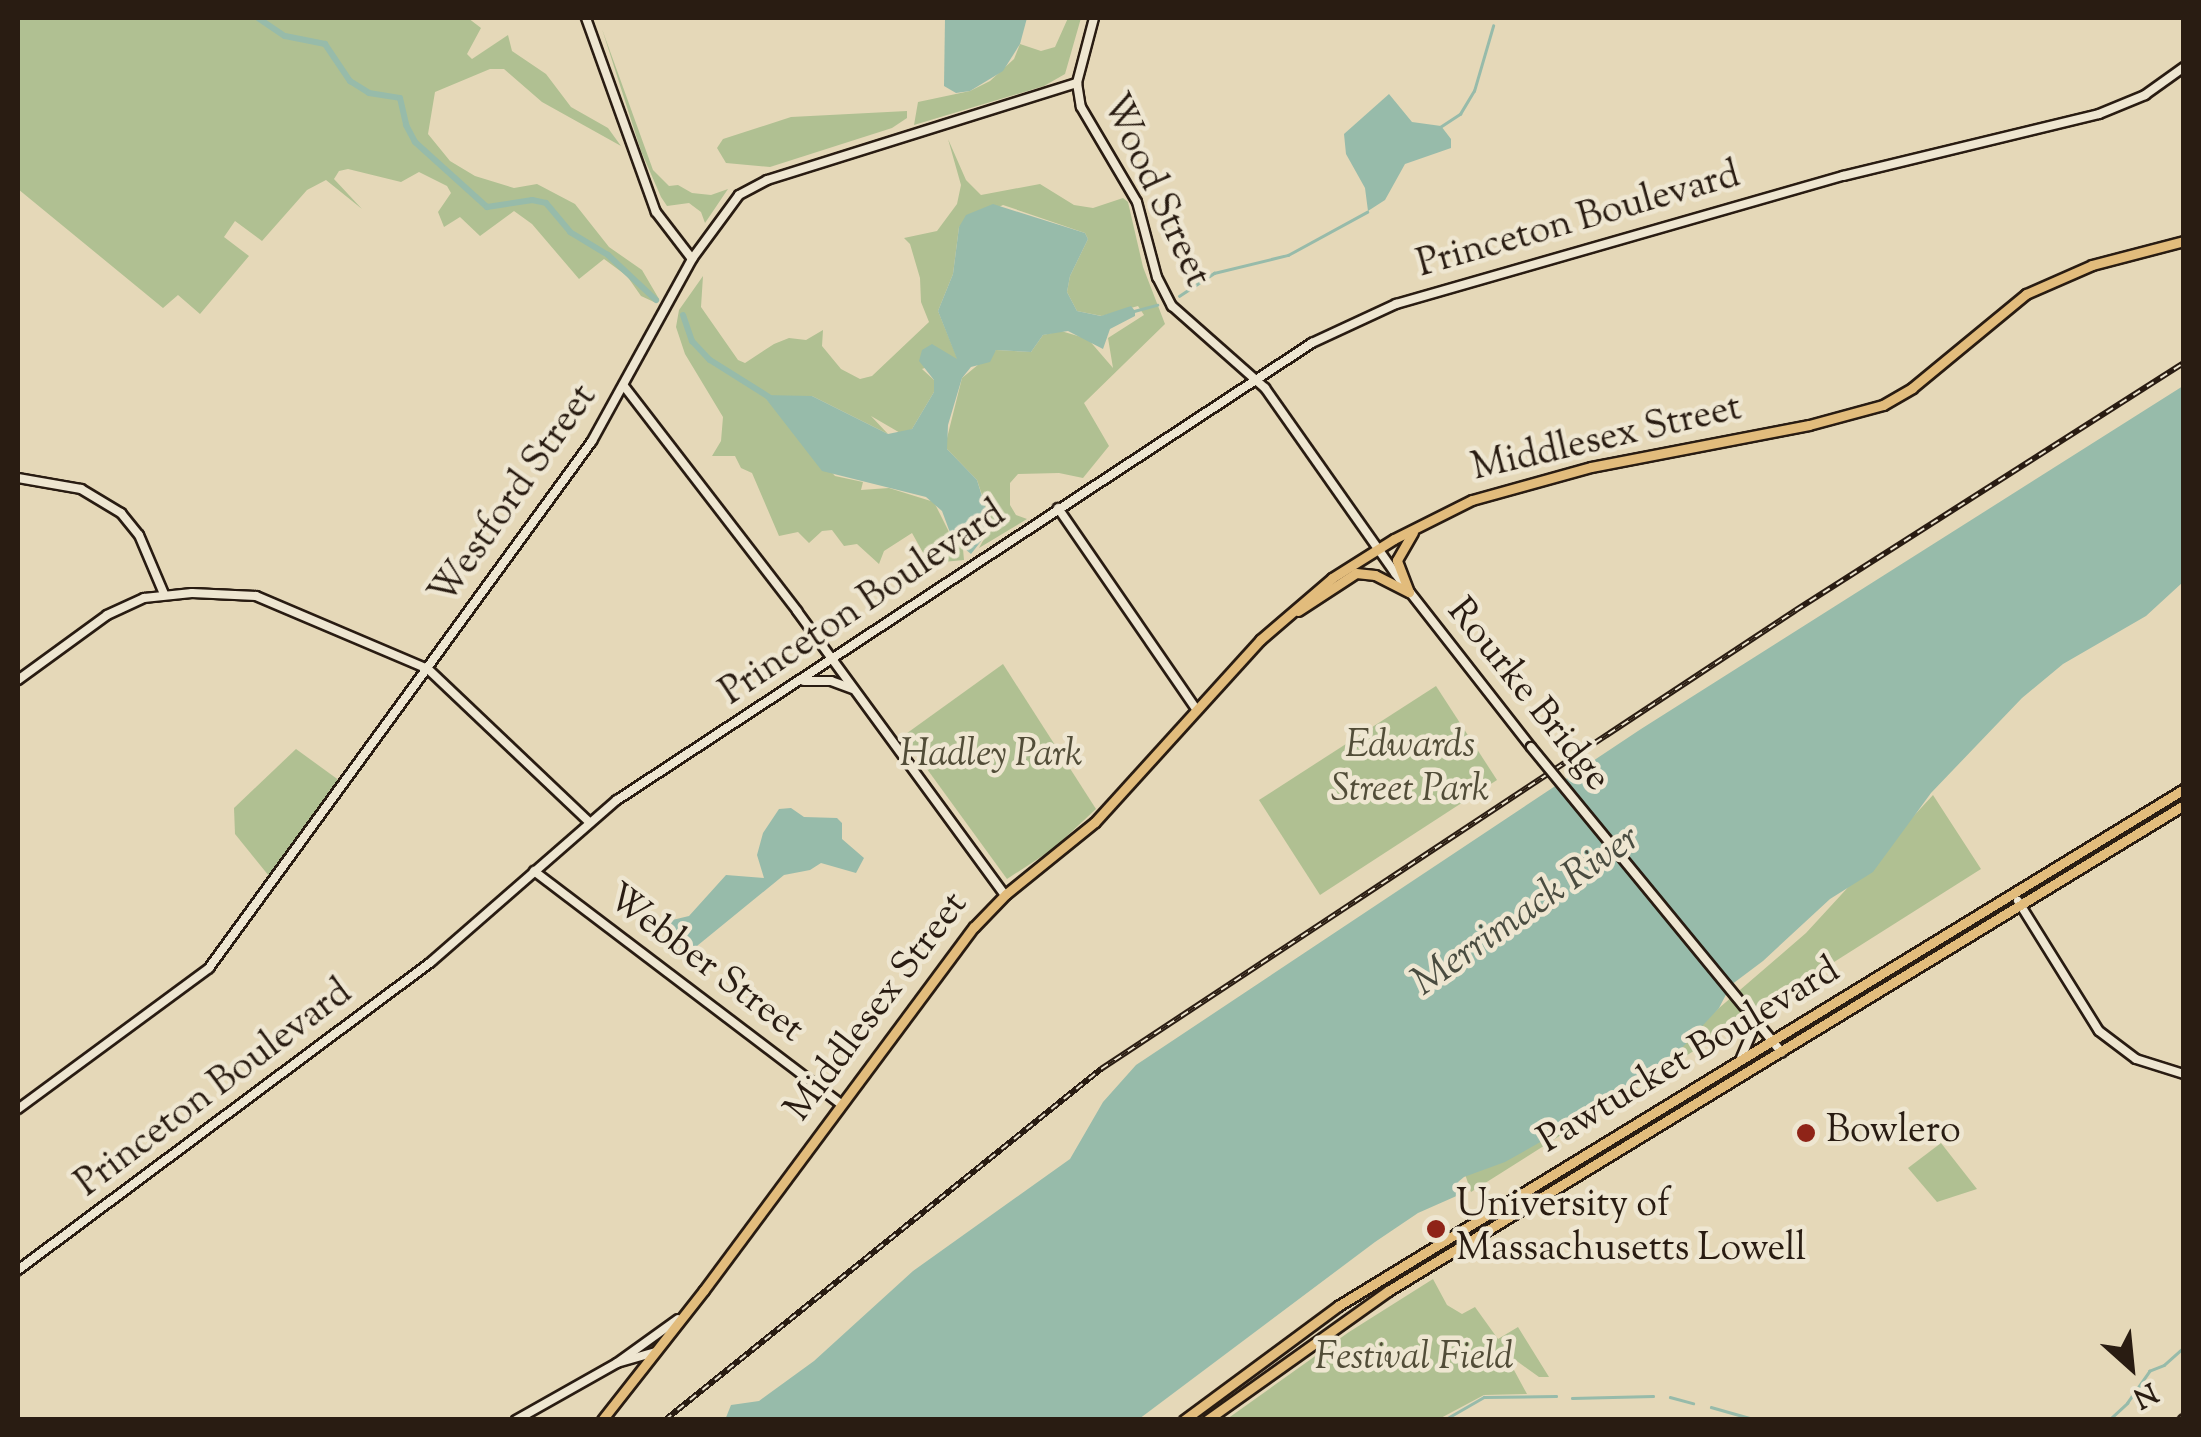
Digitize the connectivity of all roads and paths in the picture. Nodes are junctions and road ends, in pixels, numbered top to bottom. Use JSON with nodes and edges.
{"nodes":[{"id":1,"x":586,"y":18,"type":"edge"},
{"id":2,"x":1094,"y":18,"type":"edge"},
{"id":3,"x":2184,"y":66,"type":"edge"},
{"id":4,"x":1077,"y":83,"type":"junction"},
{"id":5,"x":2184,"y":241,"type":"edge"},
{"id":6,"x":692,"y":260,"type":"junction"},
{"id":7,"x":1254,"y":378,"type":"junction"},
{"id":8,"x":624,"y":386,"type":"junction"},
{"id":9,"x":18,"y":478,"type":"edge"},
{"id":10,"x":1058,"y":508,"type":"junction"},
{"id":11,"x":1418,"y":528,"type":"junction"},
{"id":12,"x":1378,"y":548,"type":"junction"},
{"id":13,"x":1410,"y":592,"type":"junction"},
{"id":14,"x":164,"y":594,"type":"junction"},
{"id":15,"x":1291,"y":613,"type":"junction"},
{"id":16,"x":833,"y":659,"type":"junction"},
{"id":17,"x":428,"y":669,"type":"junction"},
{"id":18,"x":18,"y":680,"type":"edge"},
{"id":19,"x":800,"y":682,"type":"junction"},
{"id":20,"x":856,"y":691,"type":"junction"},
{"id":21,"x":1197,"y":710,"type":"junction"},
{"id":22,"x":2184,"y":789,"type":"edge"},
{"id":23,"x":2184,"y":805,"type":"edge"},
{"id":24,"x":588,"y":822,"type":"junction"},
{"id":25,"x":534,"y":871,"type":"junction"},
{"id":26,"x":2013,"y":893,"type":"junction"},
{"id":27,"x":1005,"y":895,"type":"junction"},
{"id":28,"x":2020,"y":905,"type":"junction"},
{"id":29,"x":1750,"y":1015,"type":"junction"},
{"id":30,"x":1774,"y":1043,"type":"junction"},
{"id":31,"x":1782,"y":1053,"type":"junction"},
{"id":32,"x":1722,"y":1074,"type":"junction"},
{"id":33,"x":2184,"y":1074,"type":"edge"},
{"id":34,"x":842,"y":1104,"type":"junction"},
{"id":35,"x":18,"y":1109,"type":"edge"},
{"id":36,"x":18,"y":1270,"type":"edge"},
{"id":37,"x":689,"y":1310,"type":"junction"},
{"id":38,"x":657,"y":1351,"type":"junction"},
{"id":39,"x":617,"y":1364,"type":"junction"},
{"id":40,"x":516,"y":1420,"type":"edge"},
{"id":41,"x":602,"y":1420,"type":"edge"},
{"id":42,"x":1184,"y":1420,"type":"edge"},
{"id":43,"x":1208,"y":1420,"type":"edge"}],
"edges":[{"from":1,"to":6,"type":"main road"},
{"from":2,"to":4,"type":"main road"},
{"from":3,"to":7,"type":"main road","name":"Princeton Boulevard"},
{"from":4,"to":6,"type":"main road","name":"Westford Street"},
{"from":4,"to":7,"type":"main road","name":"Wood Street"},
{"from":5,"to":11,"type":"main road","name":"Middlesex Street"},
{"from":6,"to":8,"type":"main road","name":"Westford Street"},
{"from":7,"to":10,"type":"main road","name":"Princeton Boulevard"},
{"from":7,"to":12,"type":"main road","name":"Wood Street"},
{"from":8,"to":16,"type":"main road"},
{"from":8,"to":17,"type":"main road","name":"Westford Street"},
{"from":9,"to":14,"type":"main road"},
{"from":10,"to":16,"type":"main road","name":"Princeton Boulevard"},
{"from":10,"to":21,"type":"main road"},
{"from":11,"to":12,"type":"main road","name":"Middlesex Street"},
{"from":11,"to":13,"type":"main road"},
{"from":12,"to":13,"type":"main road","name":"Rourke Bridge"},
{"from":12,"to":15,"type":"main road","name":"Middlesex Street"},
{"from":13,"to":15,"type":"main road"},
{"from":13,"to":29,"type":"main road","name":"Rourke Bridge","bridge":true},
{"from":14,"to":17,"type":"main road"},
{"from":14,"to":18,"type":"main road"},
{"from":15,"to":21,"type":"main road","name":"Middlesex Street"},
{"from":16,"to":19,"type":"main road","name":"Princeton Boulevard"},
{"from":16,"to":20,"type":"main road"},
{"from":17,"to":24,"type":"main road"},
{"from":17,"to":35,"type":"main road","name":"Westford Street"},
{"from":19,"to":20,"type":"main road"},
{"from":19,"to":24,"type":"main road","name":"Princeton Boulevard"},
{"from":20,"to":27,"type":"main road"},
{"from":21,"to":27,"type":"main road","name":"Middlesex Street"},
{"from":22,"to":26,"type":"main road","name":"Pawtucket Boulevard"},
{"from":23,"to":28,"type":"main road","name":"Pawtucket Boulevard"},
{"from":24,"to":25,"type":"main road","name":"Princeton Boulevard"},
{"from":25,"to":34,"type":"main road","name":"Webber Street"},
{"from":25,"to":36,"type":"main road","name":"Princeton Boulevard"},
{"from":26,"to":28,"type":"main road"},
{"from":26,"to":30,"type":"main road","name":"Pawtucket Boulevard"},
{"from":27,"to":34,"type":"main road","name":"Middlesex Street"},
{"from":28,"to":31,"type":"main road","name":"Pawtucket Boulevard"},
{"from":28,"to":33,"type":"main road"},
{"from":29,"to":30,"type":"main road","name":"Rourke Bridge"},
{"from":29,"to":32,"type":"main road"},
{"from":30,"to":31,"type":"main road","name":"Rourke Bridge"},
{"from":30,"to":32,"type":"main road","name":"Pawtucket Boulevard"},
{"from":31,"to":43,"type":"main road","name":"Pawtucket Boulevard"},
{"from":32,"to":42,"type":"main road","name":"Pawtucket Boulevard"},
{"from":34,"to":37,"type":"main road","name":"Middlesex Street"},
{"from":37,"to":38,"type":"main road","name":"Middlesex Street"},
{"from":37,"to":39,"type":"main road","name":"Middlesex Street"},
{"from":38,"to":39,"type":"main road","name":"Middlesex Street"},
{"from":38,"to":41,"type":"main road"},
{"from":39,"to":40,"type":"main road","name":"Middlesex Street"}]}
